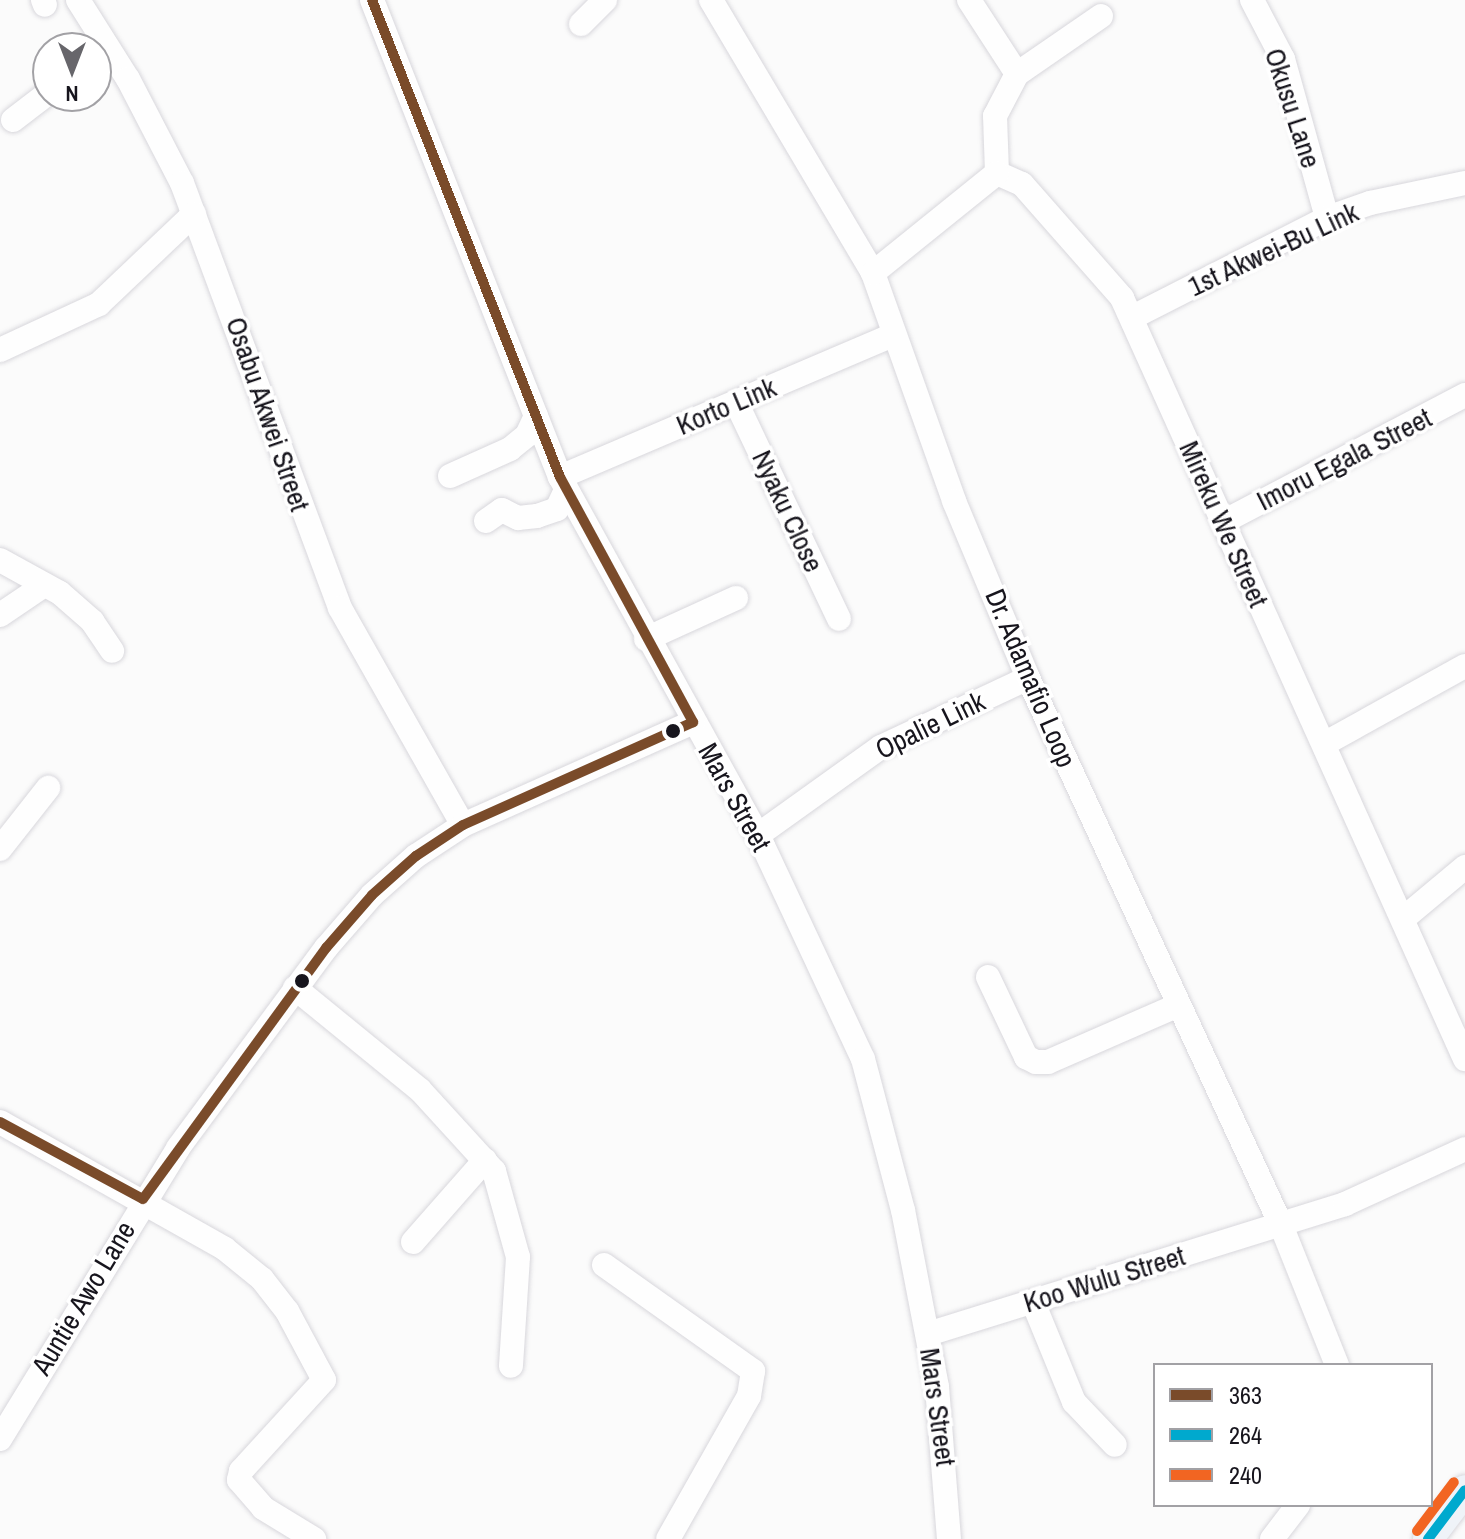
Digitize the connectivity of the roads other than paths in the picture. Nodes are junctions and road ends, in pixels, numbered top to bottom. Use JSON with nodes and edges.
{"nodes":[{"id":1,"x":78,"y":0,"type":"edge"},
{"id":2,"x":372,"y":0,"type":"edge"},
{"id":3,"x":605,"y":0,"type":"edge"},
{"id":4,"x":711,"y":0,"type":"edge"},
{"id":5,"x":969,"y":0,"type":"edge"},
{"id":6,"x":1252,"y":0,"type":"edge"},
{"id":7,"x":1101,"y":16,"type":"dead end"},
{"id":8,"x":581,"y":24,"type":"dead end"},
{"id":9,"x":93,"y":32,"type":"edge"},
{"id":10,"x":112,"y":70,"type":"edge"},
{"id":11,"x":1017,"y":74,"type":"junction"},
{"id":12,"x":32,"y":105,"type":"edge"},
{"id":13,"x":13,"y":120,"type":"dead end"},
{"id":14,"x":997,"y":173,"type":"junction"},
{"id":15,"x":1465,"y":183,"type":"edge"},
{"id":16,"x":194,"y":214,"type":"junction"},
{"id":17,"x":1327,"y":218,"type":"junction"},
{"id":18,"x":873,"y":273,"type":"junction"},
{"id":19,"x":1133,"y":317,"type":"junction"},
{"id":20,"x":891,"y":336,"type":"junction"},
{"id":21,"x":0,"y":350,"type":"edge"},
{"id":22,"x":1465,"y":395,"type":"edge"},
{"id":23,"x":736,"y":402,"type":"junction"},
{"id":24,"x":536,"y":416,"type":"junction"},
{"id":25,"x":450,"y":476,"type":"dead end"},
{"id":26,"x":563,"y":484,"type":"junction"},
{"id":27,"x":486,"y":521,"type":"dead end"},
{"id":28,"x":1223,"y":522,"type":"junction"},
{"id":29,"x":0,"y":560,"type":"edge"},
{"id":30,"x":43,"y":586,"type":"junction"},
{"id":31,"x":736,"y":598,"type":"dead end"},
{"id":32,"x":0,"y":615,"type":"edge"},
{"id":33,"x":839,"y":619,"type":"dead end"},
{"id":34,"x":646,"y":639,"type":"junction"},
{"id":35,"x":112,"y":651,"type":"dead end"},
{"id":36,"x":1465,"y":666,"type":"edge"},
{"id":37,"x":1028,"y":678,"type":"junction"},
{"id":38,"x":693,"y":722,"type":"junction"},
{"id":39,"x":1324,"y":744,"type":"junction"},
{"id":40,"x":48,"y":788,"type":"dead end"},
{"id":41,"x":463,"y":825,"type":"junction"},
{"id":42,"x":758,"y":835,"type":"junction"},
{"id":43,"x":0,"y":849,"type":"edge"},
{"id":44,"x":1465,"y":867,"type":"edge"},
{"id":45,"x":1404,"y":918,"type":"junction"},
{"id":46,"x":988,"y":977,"type":"dead end"},
{"id":47,"x":295,"y":988,"type":"junction"},
{"id":48,"x":1176,"y":1006,"type":"junction"},
{"id":49,"x":1465,"y":1059,"type":"edge"},
{"id":50,"x":0,"y":1122,"type":"edge"},
{"id":51,"x":1465,"y":1149,"type":"edge"},
{"id":52,"x":485,"y":1160,"type":"junction"},
{"id":53,"x":143,"y":1199,"type":"junction"},
{"id":54,"x":1281,"y":1225,"type":"junction"},
{"id":55,"x":413,"y":1242,"type":"dead end"},
{"id":56,"x":604,"y":1265,"type":"dead end"},
{"id":57,"x":1033,"y":1302,"type":"junction"},
{"id":58,"x":928,"y":1334,"type":"junction"},
{"id":59,"x":1336,"y":1363,"type":"edge"},
{"id":60,"x":511,"y":1366,"type":"dead end"},
{"id":61,"x":0,"y":1439,"type":"edge"},
{"id":62,"x":1115,"y":1445,"type":"dead end"},
{"id":63,"x":1465,"y":1490,"type":"edge"},
{"id":64,"x":1296,"y":1507,"type":"edge"},
{"id":65,"x":314,"y":1539,"type":"edge"},
{"id":66,"x":668,"y":1539,"type":"edge"},
{"id":67,"x":949,"y":1539,"type":"edge"},
{"id":68,"x":1272,"y":1539,"type":"edge"},
{"id":69,"x":1428,"y":1539,"type":"edge"}],
"edges":[{"from":1,"to":9,"type":"street","name":"Osabu Akwei Street"},
{"from":2,"to":24,"type":"street","name":"Mars Street"},
{"from":3,"to":8,"type":"street"},
{"from":4,"to":18,"type":"street","name":"Dr. Adamafio Loop"},
{"from":5,"to":11,"type":"street"},
{"from":6,"to":17,"type":"street","name":"Okusu Lane"},
{"from":7,"to":11,"type":"street"},
{"from":10,"to":16,"type":"street","name":"Osabu Akwei Street"},
{"from":11,"to":14,"type":"street"},
{"from":12,"to":13,"type":"street"},
{"from":14,"to":18,"type":"street"},
{"from":14,"to":19,"type":"street","name":"Mireku We Street"},
{"from":15,"to":17,"type":"street","name":"1st Akwei-Bu Link"},
{"from":16,"to":21,"type":"street"},
{"from":16,"to":41,"type":"street","name":"Osabu Akwei Street"},
{"from":17,"to":19,"type":"street","name":"1st Akwei-Bu Link"},
{"from":18,"to":20,"type":"street","name":"Dr. Adamafio Loop"},
{"from":19,"to":28,"type":"street","name":"Mireku We Street"},
{"from":20,"to":23,"type":"street","name":"Korto Link"},
{"from":20,"to":37,"type":"street","name":"Dr. Adamafio Loop"},
{"from":22,"to":28,"type":"street","name":"Imoru Egala Street"},
{"from":23,"to":26,"type":"street","name":"Korto Link"},
{"from":23,"to":33,"type":"street","name":"Nyaku Close"},
{"from":24,"to":25,"type":"street"},
{"from":24,"to":26,"type":"street","name":"Mars Street"},
{"from":26,"to":27,"type":"street"},
{"from":26,"to":34,"type":"street","name":"Mars Street"},
{"from":28,"to":39,"type":"street","name":"Mireku We Street"},
{"from":29,"to":30,"type":"street"},
{"from":30,"to":32,"type":"street"},
{"from":30,"to":35,"type":"street"},
{"from":31,"to":34,"type":"street"},
{"from":34,"to":38,"type":"street","name":"Mars Street"},
{"from":36,"to":39,"type":"street"},
{"from":37,"to":42,"type":"street","name":"Opalie Link"},
{"from":37,"to":48,"type":"street","name":"Dr. Adamafio Loop"},
{"from":38,"to":41,"type":"street","name":"Auntie Awo Lane"},
{"from":38,"to":42,"type":"street","name":"Mars Street"},
{"from":39,"to":45,"type":"street","name":"Mireku We Street"},
{"from":40,"to":43,"type":"street"},
{"from":41,"to":47,"type":"street","name":"Auntie Awo Lane"},
{"from":42,"to":58,"type":"street","name":"Mars Street"},
{"from":44,"to":45,"type":"street"},
{"from":45,"to":49,"type":"street","name":"Mireku We Street"},
{"from":46,"to":48,"type":"street"},
{"from":47,"to":52,"type":"street"},
{"from":47,"to":53,"type":"street","name":"Auntie Awo Lane"},
{"from":48,"to":54,"type":"street","name":"Dr. Adamafio Loop"},
{"from":50,"to":53,"type":"street"},
{"from":51,"to":54,"type":"street"},
{"from":52,"to":55,"type":"street"},
{"from":52,"to":60,"type":"street"},
{"from":53,"to":61,"type":"street","name":"Auntie Awo Lane"},
{"from":53,"to":65,"type":"street"},
{"from":54,"to":57,"type":"street","name":"Koo Wulu Street"},
{"from":54,"to":59,"type":"street","name":"Dr. Adamafio Loop"},
{"from":56,"to":66,"type":"street"},
{"from":57,"to":58,"type":"street","name":"Koo Wulu Street"},
{"from":57,"to":62,"type":"street"},
{"from":58,"to":67,"type":"street","name":"Mars Street"},
{"from":63,"to":69,"type":"main road"},
{"from":64,"to":68,"type":"street"}]}
